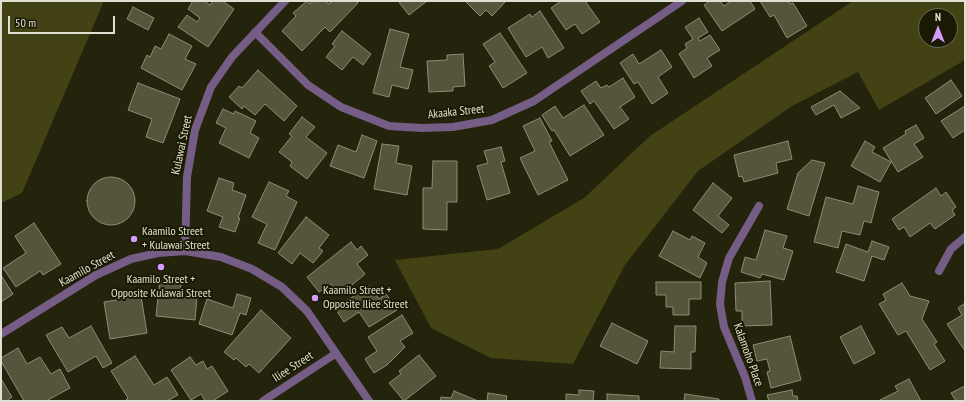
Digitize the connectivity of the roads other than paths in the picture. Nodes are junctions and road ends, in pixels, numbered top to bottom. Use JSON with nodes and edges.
{"nodes":[{"id":1,"x":285,"y":1,"type":"edge"},
{"id":2,"x":682,"y":1,"type":"edge"},
{"id":3,"x":255,"y":32,"type":"junction"},
{"id":4,"x":759,"y":206,"type":"dead end"},
{"id":5,"x":965,"y":237,"type":"edge"},
{"id":6,"x":185,"y":251,"type":"junction"},
{"id":7,"x":939,"y":271,"type":"dead end"},
{"id":8,"x":1,"y":334,"type":"edge"},
{"id":9,"x":335,"y":354,"type":"junction"},
{"id":10,"x":263,"y":401,"type":"edge"},
{"id":11,"x":369,"y":401,"type":"edge"},
{"id":12,"x":752,"y":401,"type":"edge"}],
"edges":[{"from":1,"to":3,"type":"street","name":"Kulawai Street"},
{"from":2,"to":3,"type":"street","name":"Akaaka Street"},
{"from":3,"to":6,"type":"street","name":"Kulawai Street"},
{"from":4,"to":12,"type":"street","name":"Kalamoho Place"},
{"from":5,"to":7,"type":"street"},
{"from":6,"to":8,"type":"street","name":"Kaamilo Street"},
{"from":6,"to":9,"type":"street","name":"Kaamilo Street"},
{"from":9,"to":10,"type":"street","name":"Iliee Street"},
{"from":9,"to":11,"type":"street","name":"Kaamilo Street"}]}
